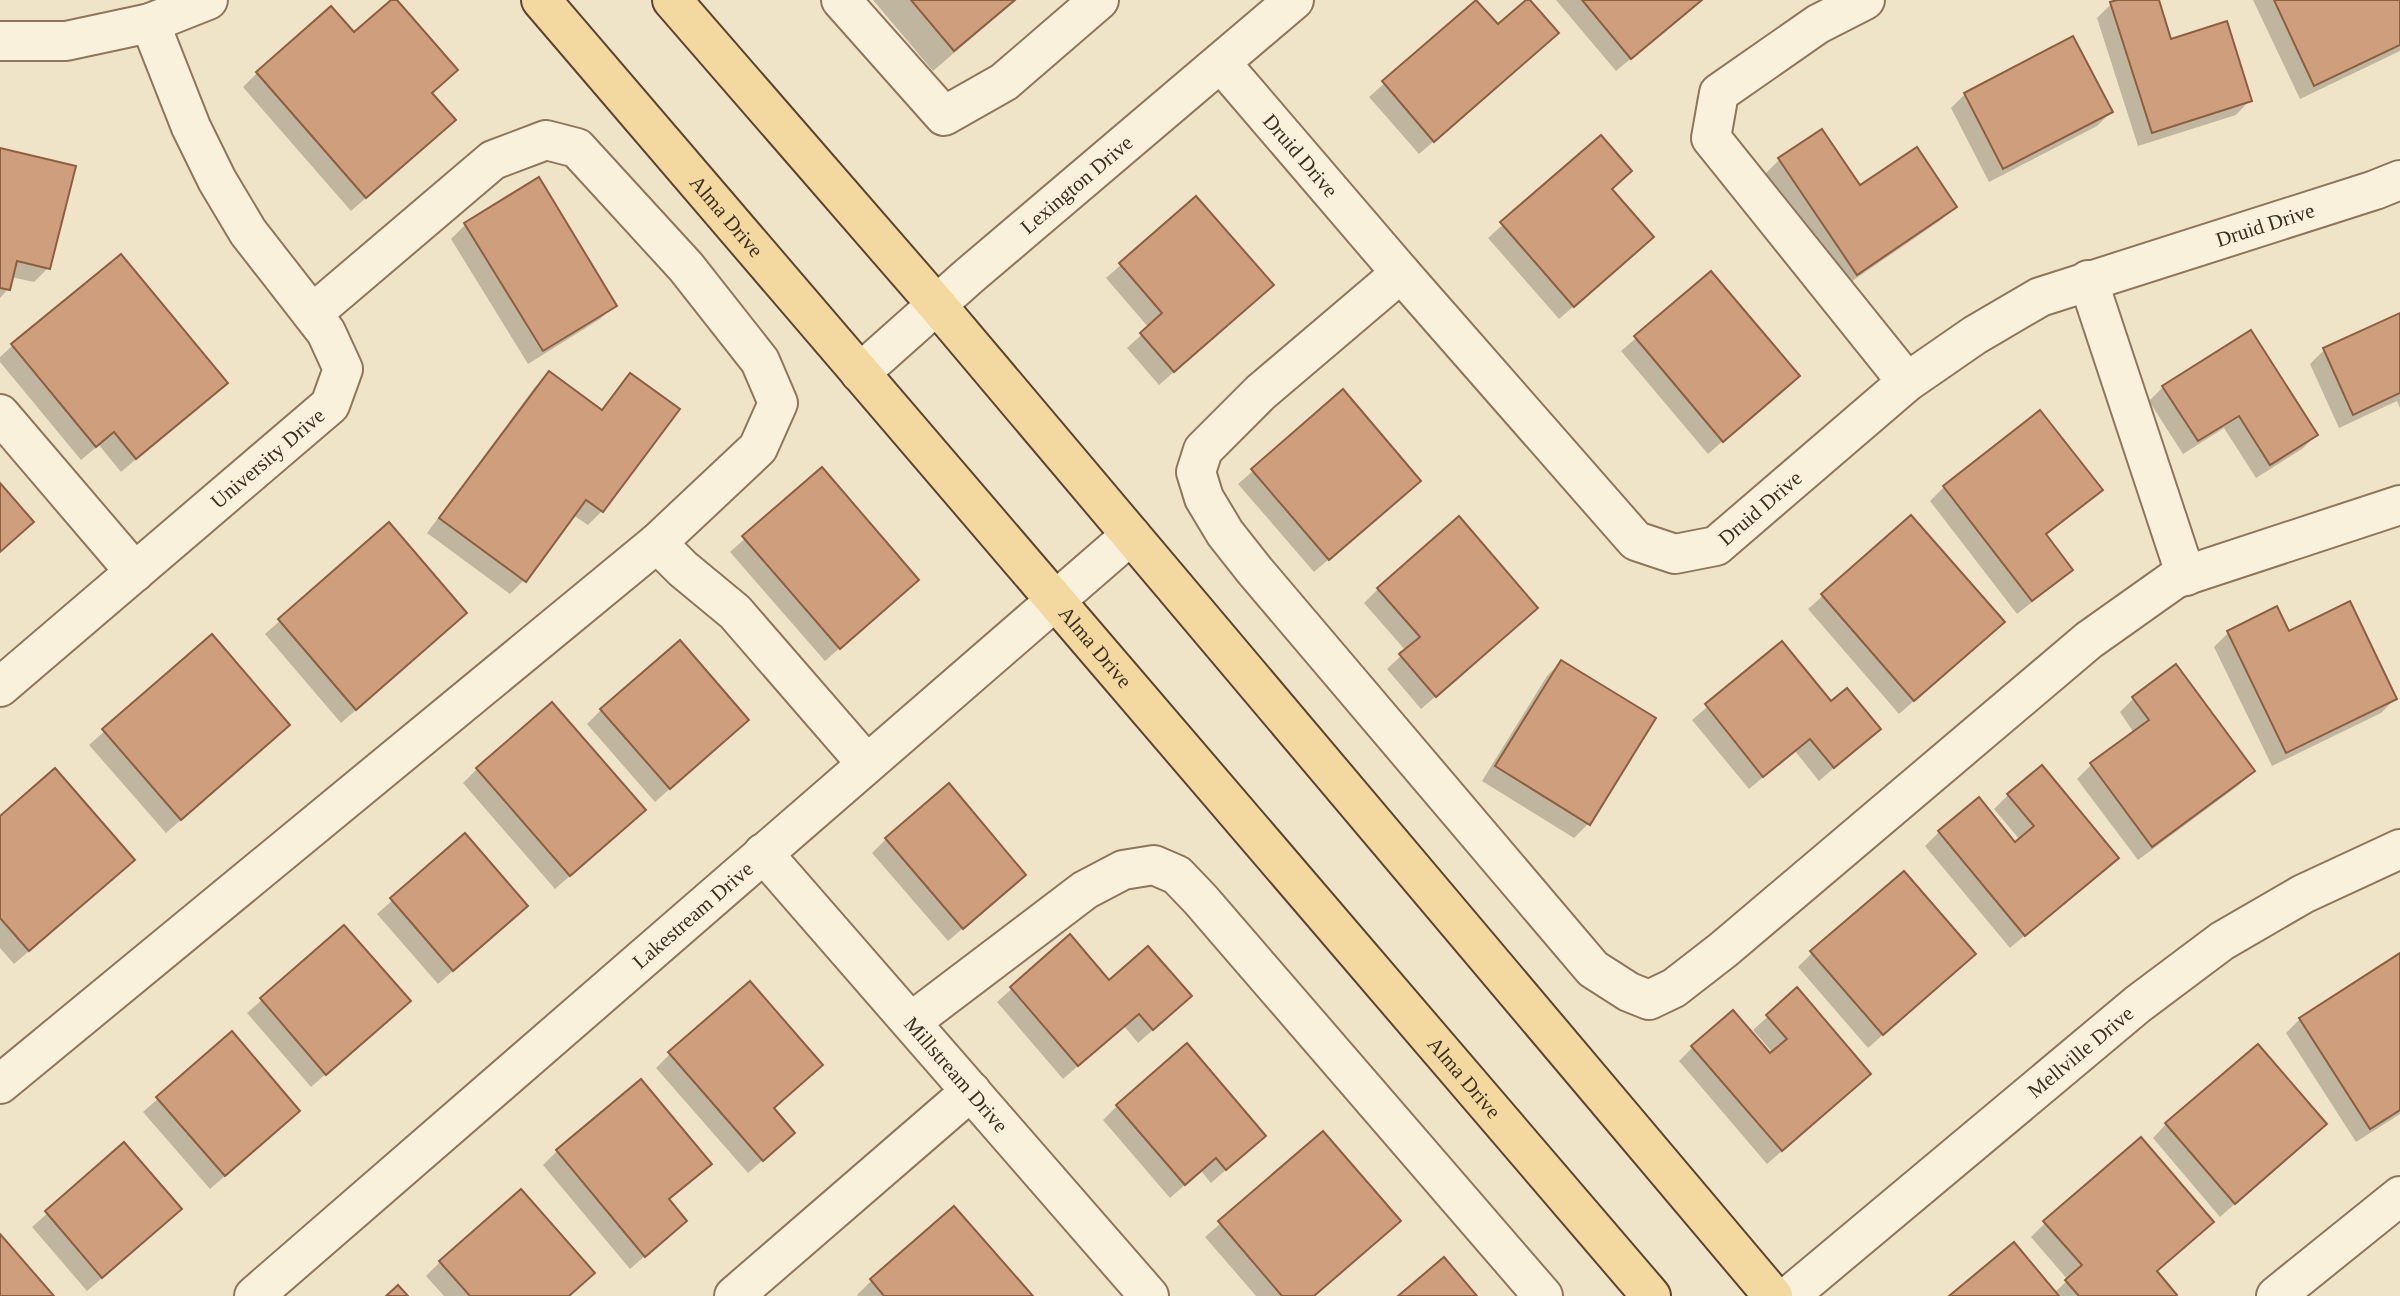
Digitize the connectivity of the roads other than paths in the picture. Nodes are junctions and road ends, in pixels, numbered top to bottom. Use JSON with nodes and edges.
{"nodes":[{"id":1,"x":208,"y":0,"type":"edge"},
{"id":2,"x":541,"y":0,"type":"edge"},
{"id":3,"x":672,"y":0,"type":"edge"},
{"id":4,"x":841,"y":0,"type":"edge"},
{"id":5,"x":1100,"y":0,"type":"edge"},
{"id":6,"x":1294,"y":0,"type":"edge"},
{"id":7,"x":1865,"y":0,"type":"edge"},
{"id":8,"x":150,"y":23,"type":"junction"},
{"id":9,"x":0,"y":41,"type":"edge"},
{"id":10,"x":1221,"y":62,"type":"junction"},
{"id":11,"x":2400,"y":180,"type":"edge"},
{"id":12,"x":1401,"y":274,"type":"junction"},
{"id":13,"x":2088,"y":280,"type":"junction"},
{"id":14,"x":936,"y":304,"type":"junction"},
{"id":15,"x":312,"y":314,"type":"junction"},
{"id":16,"x":860,"y":373,"type":"junction"},
{"id":17,"x":1907,"y":382,"type":"junction"},
{"id":18,"x":0,"y":414,"type":"edge"},
{"id":19,"x":2400,"y":505,"type":"edge"},
{"id":20,"x":1131,"y":535,"type":"junction"},
{"id":21,"x":657,"y":543,"type":"junction"},
{"id":22,"x":135,"y":572,"type":"junction"},
{"id":23,"x":2186,"y":576,"type":"junction"},
{"id":24,"x":1054,"y":600,"type":"junction"},
{"id":25,"x":0,"y":687,"type":"edge"},
{"id":26,"x":866,"y":763,"type":"junction"},
{"id":27,"x":2400,"y":849,"type":"edge"},
{"id":28,"x":763,"y":853,"type":"junction"},
{"id":29,"x":911,"y":1023,"type":"junction"},
{"id":30,"x":0,"y":1084,"type":"edge"},
{"id":31,"x":971,"y":1091,"type":"junction"},
{"id":32,"x":2400,"y":1196,"type":"edge"},
{"id":33,"x":254,"y":1296,"type":"edge"},
{"id":34,"x":734,"y":1296,"type":"edge"},
{"id":35,"x":1149,"y":1296,"type":"edge"},
{"id":36,"x":1543,"y":1296,"type":"edge"},
{"id":37,"x":1651,"y":1296,"type":"edge"},
{"id":38,"x":1773,"y":1296,"type":"edge"},
{"id":39,"x":1789,"y":1296,"type":"edge"},
{"id":40,"x":2276,"y":1296,"type":"edge"}],
"edges":[{"from":1,"to":8,"type":"street"},
{"from":2,"to":16,"type":"main road","name":"Alma Drive"},
{"from":3,"to":14,"type":"main road"},
{"from":4,"to":5,"type":"street"},
{"from":6,"to":10,"type":"street","name":"Lexington Drive"},
{"from":7,"to":17,"type":"street"},
{"from":8,"to":9,"type":"street"},
{"from":8,"to":15,"type":"street","name":"University Drive"},
{"from":10,"to":12,"type":"street","name":"Druid Drive"},
{"from":10,"to":14,"type":"street","name":"Lexington Drive"},
{"from":11,"to":13,"type":"street","name":"Druid Drive"},
{"from":12,"to":17,"type":"street","name":"Druid Drive"},
{"from":12,"to":23,"type":"street"},
{"from":13,"to":17,"type":"street","name":"Druid Drive"},
{"from":13,"to":23,"type":"street"},
{"from":14,"to":16,"type":"street","name":"Lexington Drive"},
{"from":14,"to":20,"type":"main road"},
{"from":15,"to":21,"type":"street"},
{"from":15,"to":22,"type":"street","name":"University Drive"},
{"from":16,"to":24,"type":"main road","name":"Alma Drive"},
{"from":18,"to":22,"type":"street"},
{"from":19,"to":23,"type":"street"},
{"from":20,"to":24,"type":"street","name":"Lakestream Drive"},
{"from":20,"to":38,"type":"main road"},
{"from":21,"to":26,"type":"street"},
{"from":21,"to":30,"type":"street"},
{"from":22,"to":25,"type":"street","name":"University Drive"},
{"from":24,"to":26,"type":"street","name":"Lakestream Drive"},
{"from":24,"to":37,"type":"main road","name":"Alma Drive"},
{"from":26,"to":28,"type":"street","name":"Lakestream Drive"},
{"from":27,"to":39,"type":"street","name":"Mellville Drive"},
{"from":28,"to":29,"type":"street","name":"Millstream Drive"},
{"from":28,"to":33,"type":"street","name":"Lakestream Drive"},
{"from":29,"to":31,"type":"street","name":"Millstream Drive"},
{"from":29,"to":36,"type":"street"},
{"from":31,"to":34,"type":"street"},
{"from":31,"to":35,"type":"street","name":"Millstream Drive"},
{"from":32,"to":40,"type":"street"}]}
